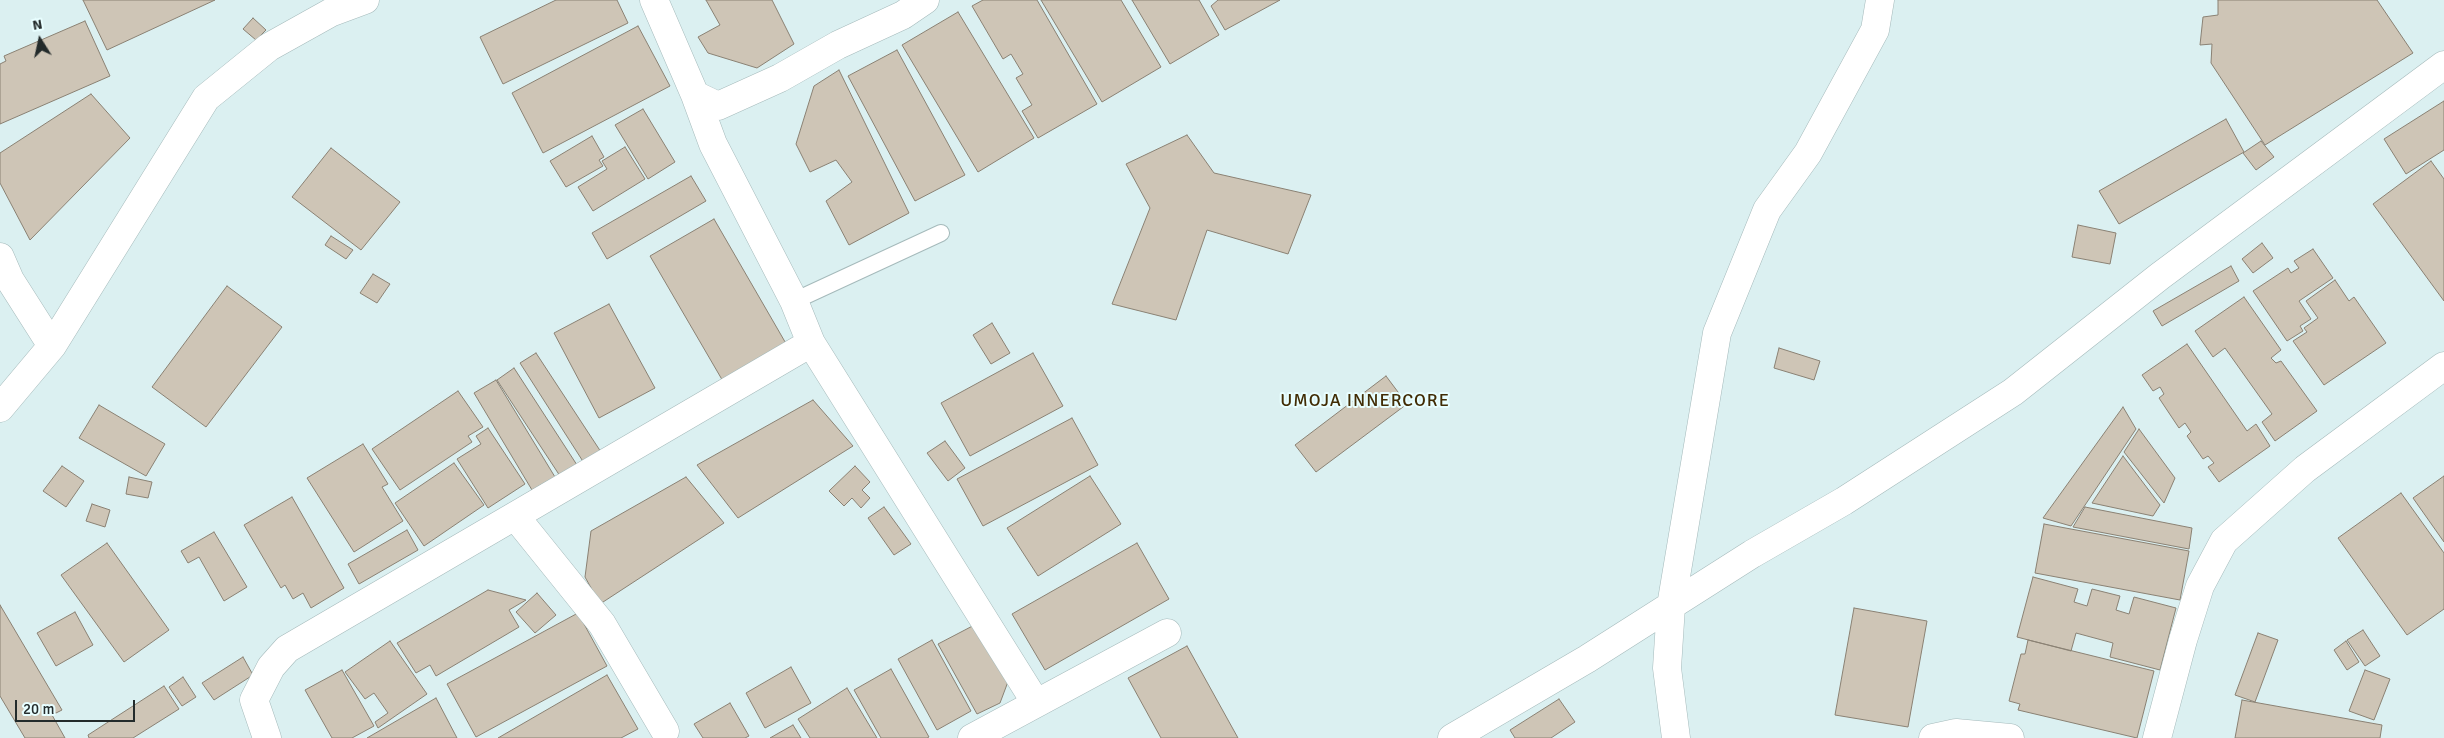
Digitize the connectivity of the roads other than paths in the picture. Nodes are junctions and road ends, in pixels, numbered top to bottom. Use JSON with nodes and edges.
{"nodes":[{"id":1,"x":365,"y":0,"type":"edge"},
{"id":2,"x":654,"y":0,"type":"edge"},
{"id":3,"x":925,"y":0,"type":"edge"},
{"id":4,"x":1880,"y":0,"type":"edge"},
{"id":5,"x":2444,"y":65,"type":"edge"},
{"id":6,"x":694,"y":95,"type":"junction"},
{"id":7,"x":941,"y":233,"type":"dead end"},
{"id":8,"x":0,"y":257,"type":"edge"},
{"id":9,"x":794,"y":301,"type":"junction"},
{"id":10,"x":812,"y":343,"type":"junction"},
{"id":11,"x":52,"y":346,"type":"junction"},
{"id":12,"x":2444,"y":366,"type":"edge"},
{"id":13,"x":0,"y":408,"type":"edge"},
{"id":14,"x":515,"y":516,"type":"junction"},
{"id":15,"x":1671,"y":606,"type":"junction"},
{"id":16,"x":1167,"y":632,"type":"dead end"},
{"id":17,"x":1036,"y":703,"type":"junction"},
{"id":18,"x":665,"y":731,"type":"dead end"},
{"id":19,"x":267,"y":738,"type":"edge"},
{"id":20,"x":972,"y":738,"type":"edge"},
{"id":21,"x":1452,"y":738,"type":"edge"},
{"id":22,"x":1676,"y":738,"type":"edge"},
{"id":23,"x":1933,"y":738,"type":"edge"},
{"id":24,"x":2010,"y":738,"type":"edge"},
{"id":25,"x":2157,"y":738,"type":"edge"}],
"edges":[{"from":1,"to":11,"type":"street"},
{"from":2,"to":6,"type":"street"},
{"from":3,"to":6,"type":"street"},
{"from":4,"to":15,"type":"street"},
{"from":5,"to":15,"type":"street"},
{"from":6,"to":9,"type":"street"},
{"from":7,"to":9,"type":"lane"},
{"from":8,"to":11,"type":"street"},
{"from":9,"to":10,"type":"street"},
{"from":10,"to":14,"type":"street"},
{"from":10,"to":17,"type":"street"},
{"from":11,"to":13,"type":"street"},
{"from":12,"to":25,"type":"street"},
{"from":14,"to":18,"type":"street"},
{"from":14,"to":19,"type":"street"},
{"from":15,"to":21,"type":"street"},
{"from":15,"to":22,"type":"street"},
{"from":16,"to":17,"type":"street"},
{"from":17,"to":20,"type":"street"},
{"from":23,"to":24,"type":"street"}]}
